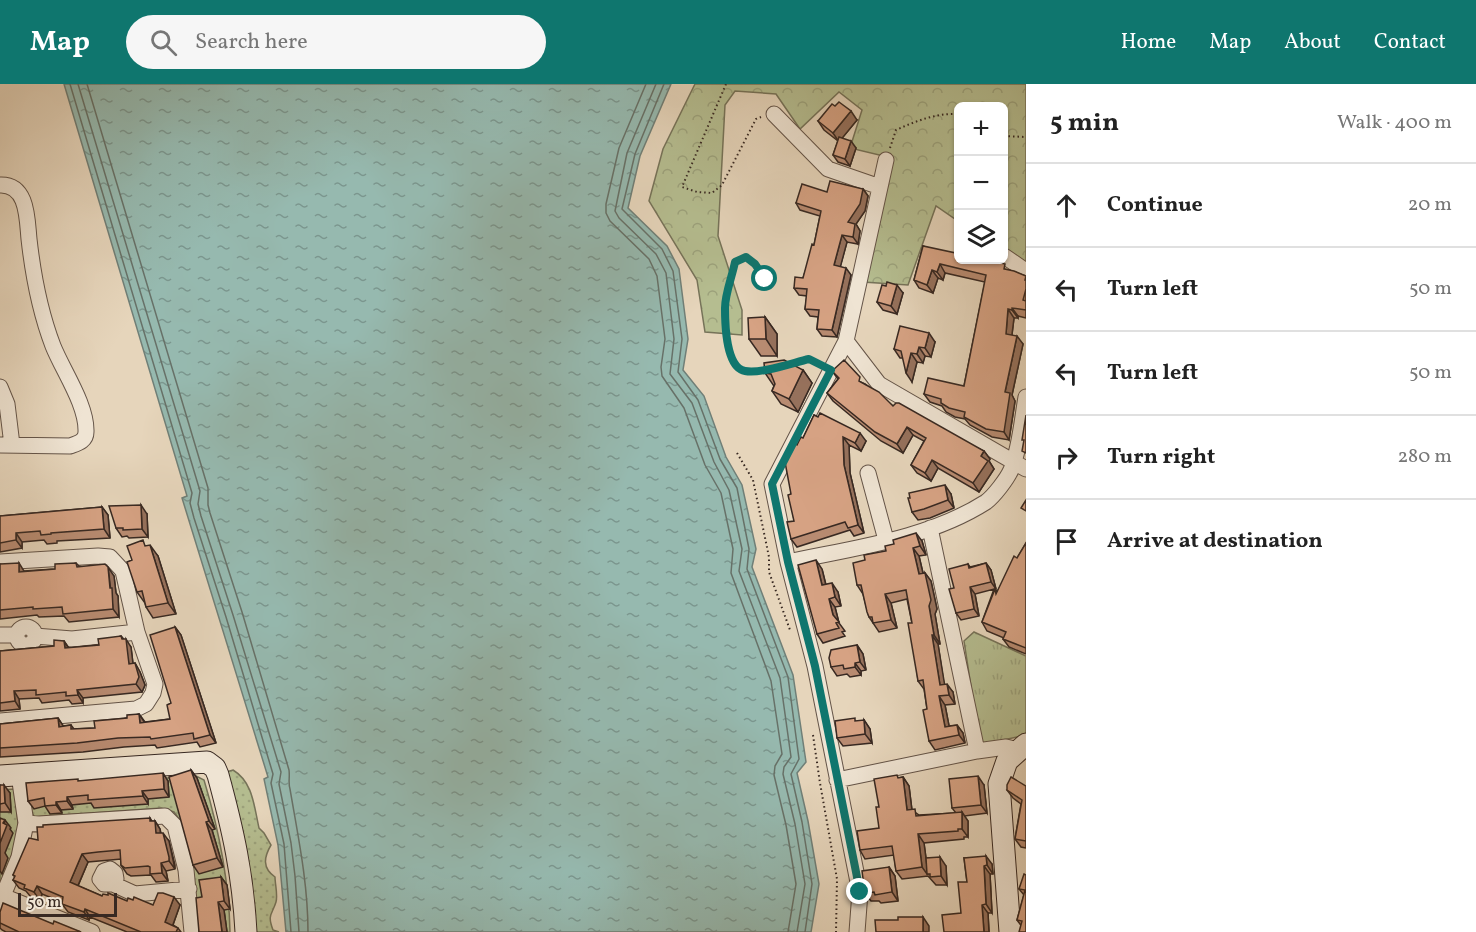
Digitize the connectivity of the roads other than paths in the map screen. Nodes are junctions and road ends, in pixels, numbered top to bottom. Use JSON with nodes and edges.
{"nodes":[{"id":1,"x":774,"y":114,"type":"road end"},
{"id":2,"x":886,"y":160,"type":"road end"},
{"id":3,"x":0,"y":185,"type":"edge"},
{"id":4,"x":880,"y":187,"type":"junction"},
{"id":5,"x":1008,"y":259,"type":"edge"},
{"id":6,"x":1026,"y":271,"type":"edge"},
{"id":7,"x":846,"y":341,"type":"junction"},
{"id":8,"x":0,"y":387,"type":"edge"},
{"id":9,"x":1026,"y":398,"type":"edge"},
{"id":10,"x":6,"y":445,"type":"edge"},
{"id":11,"x":1020,"y":465,"type":"edge"},
{"id":12,"x":868,"y":473,"type":"dead end"},
{"id":13,"x":930,"y":528,"type":"junction"},
{"id":14,"x":886,"y":540,"type":"junction"},
{"id":15,"x":0,"y":562,"type":"edge"},
{"id":16,"x":788,"y":562,"type":"junction"},
{"id":17,"x":137,"y":632,"type":"junction"},
{"id":18,"x":0,"y":635,"type":"edge"},
{"id":19,"x":0,"y":721,"type":"edge"},
{"id":20,"x":1022,"y":747,"type":"edge"},
{"id":21,"x":977,"y":751,"type":"junction"},
{"id":22,"x":10,"y":776,"type":"edge"},
{"id":23,"x":837,"y":780,"type":"junction"},
{"id":24,"x":26,"y":823,"type":"junction"},
{"id":25,"x":112,"y":884,"type":"dead end"},
{"id":26,"x":189,"y":889,"type":"junction"},
{"id":27,"x":1,"y":898,"type":"edge"},
{"id":28,"x":92,"y":932,"type":"edge"},
{"id":29,"x":192,"y":932,"type":"edge"},
{"id":30,"x":246,"y":932,"type":"edge"},
{"id":31,"x":857,"y":932,"type":"edge"},
{"id":32,"x":1010,"y":932,"type":"edge"}],
"edges":[{"from":1,"to":4,"type":"street"},
{"from":2,"to":4,"type":"street"},
{"from":3,"to":10,"type":"street"},
{"from":4,"to":7,"type":"street"},
{"from":5,"to":6,"type":"street"},
{"from":7,"to":11,"type":"street"},
{"from":7,"to":16,"type":"street"},
{"from":8,"to":10,"type":"street"},
{"from":9,"to":11,"type":"street"},
{"from":11,"to":13,"type":"street"},
{"from":12,"to":14,"type":"street"},
{"from":13,"to":14,"type":"street"},
{"from":13,"to":21,"type":"street"},
{"from":14,"to":16,"type":"street"},
{"from":15,"to":17,"type":"street"},
{"from":16,"to":23,"type":"street"},
{"from":17,"to":18,"type":"street"},
{"from":17,"to":19,"type":"street"},
{"from":20,"to":21,"type":"street"},
{"from":20,"to":32,"type":"street"},
{"from":21,"to":23,"type":"street"},
{"from":22,"to":24,"type":"street"},
{"from":22,"to":30,"type":"street"},
{"from":23,"to":31,"type":"street"},
{"from":24,"to":26,"type":"street"},
{"from":24,"to":27,"type":"street"},
{"from":25,"to":26,"type":"street"},
{"from":26,"to":29,"type":"street"},
{"from":27,"to":28,"type":"street"}]}
